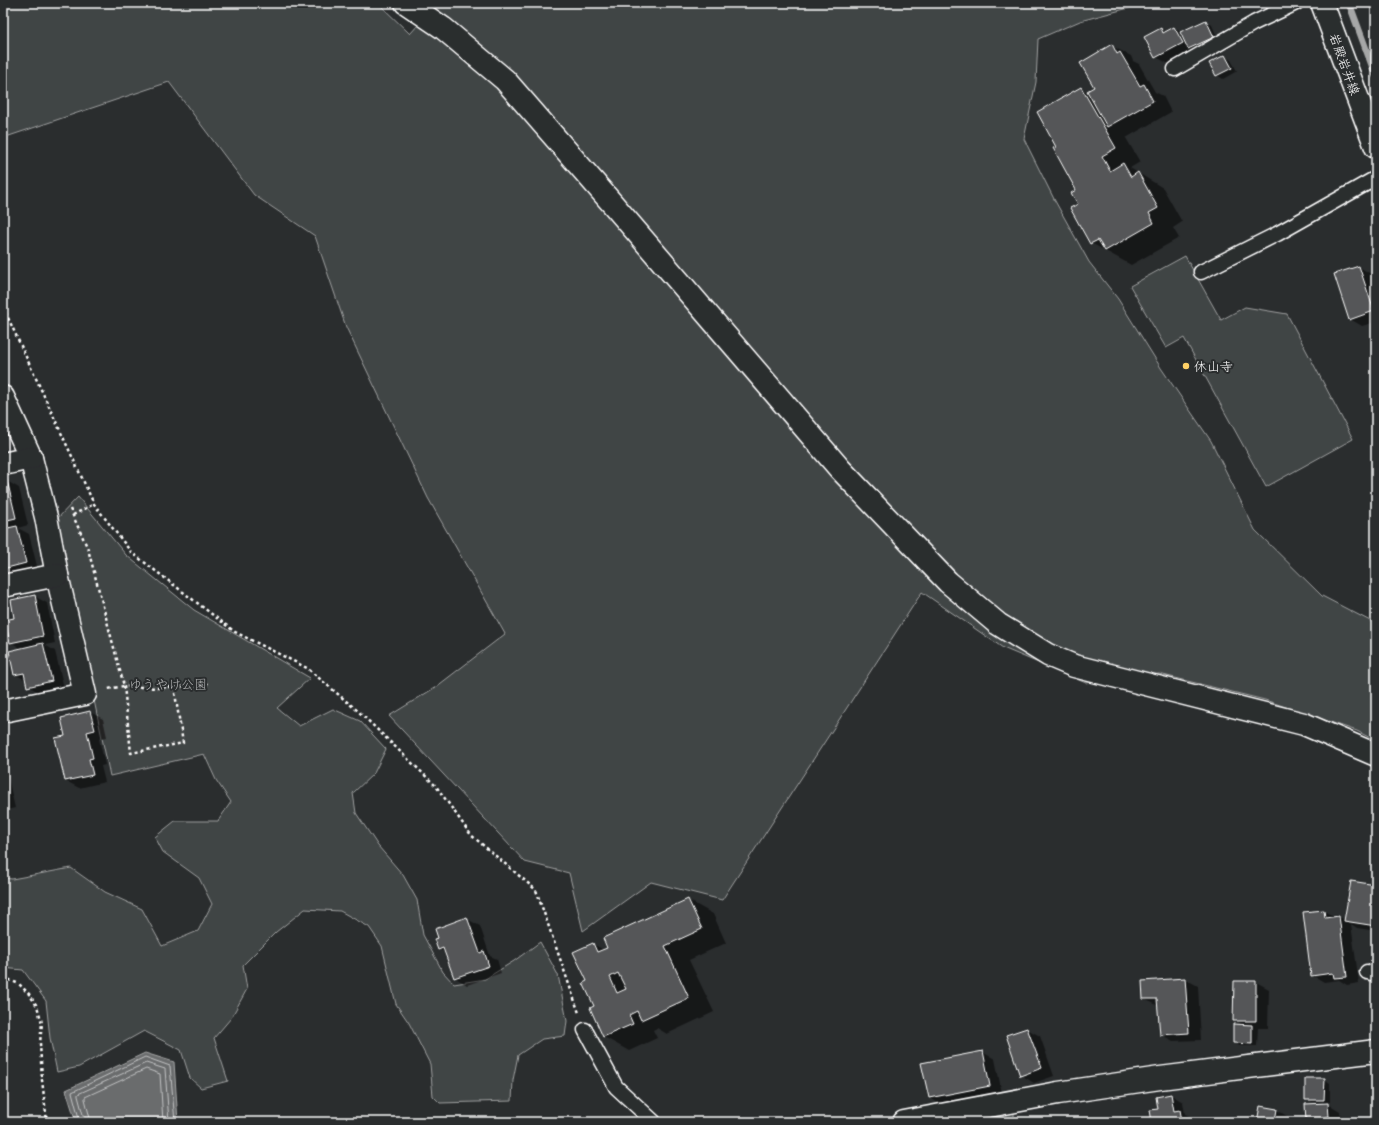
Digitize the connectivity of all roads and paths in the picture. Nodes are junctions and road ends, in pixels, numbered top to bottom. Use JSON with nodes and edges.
{"nodes":[{"id":1,"x":406,"y":3,"type":"edge"},
{"id":2,"x":1296,"y":3,"type":"edge"},
{"id":3,"x":1322,"y":3,"type":"edge"},
{"id":4,"x":1175,"y":69,"type":"dead end"},
{"id":5,"x":1376,"y":147,"type":"edge"},
{"id":6,"x":1376,"y":178,"type":"edge"},
{"id":7,"x":1201,"y":272,"type":"dead end"},
{"id":8,"x":3,"y":307,"type":"edge"},
{"id":9,"x":3,"y":397,"type":"edge"},
{"id":10,"x":31,"y":458,"type":"junction"},
{"id":11,"x":3,"y":464,"type":"edge"},
{"id":12,"x":94,"y":504,"type":"junction"},
{"id":13,"x":72,"y":514,"type":"dead end"},
{"id":14,"x":57,"y":575,"type":"junction"},
{"id":15,"x":3,"y":586,"type":"edge"},
{"id":16,"x":209,"y":684,"type":"dead end"},
{"id":17,"x":174,"y":687,"type":"junction"},
{"id":18,"x":3,"y":711,"type":"edge"},
{"id":19,"x":1376,"y":755,"type":"edge"},
{"id":20,"x":3,"y":977,"type":"edge"},
{"id":21,"x":585,"y":1030,"type":"joint"},
{"id":22,"x":1376,"y":1051,"type":"edge"},
{"id":23,"x":47,"y":1122,"type":"edge"},
{"id":24,"x":654,"y":1122,"type":"edge"},
{"id":25,"x":904,"y":1122,"type":"edge"}],
"edges":[{"from":1,"to":19,"type":"street"},
{"from":2,"to":4,"type":"lane"},
{"from":3,"to":5,"type":"street","name":"岩殿岩井線"},
{"from":6,"to":7,"type":"lane"},
{"from":8,"to":12,"type":"path"},
{"from":9,"to":10,"type":"street"},
{"from":10,"to":11,"type":"street"},
{"from":10,"to":14,"type":"street"},
{"from":12,"to":13,"type":"path"},
{"from":12,"to":21,"type":"path"},
{"from":14,"to":15,"type":"street"},
{"from":14,"to":18,"type":"street"},
{"from":16,"to":17,"type":"path"},
{"from":17,"to":17,"type":"path"},
{"from":20,"to":23,"type":"path"},
{"from":21,"to":24,"type":"lane"},
{"from":22,"to":25,"type":"street"}]}
